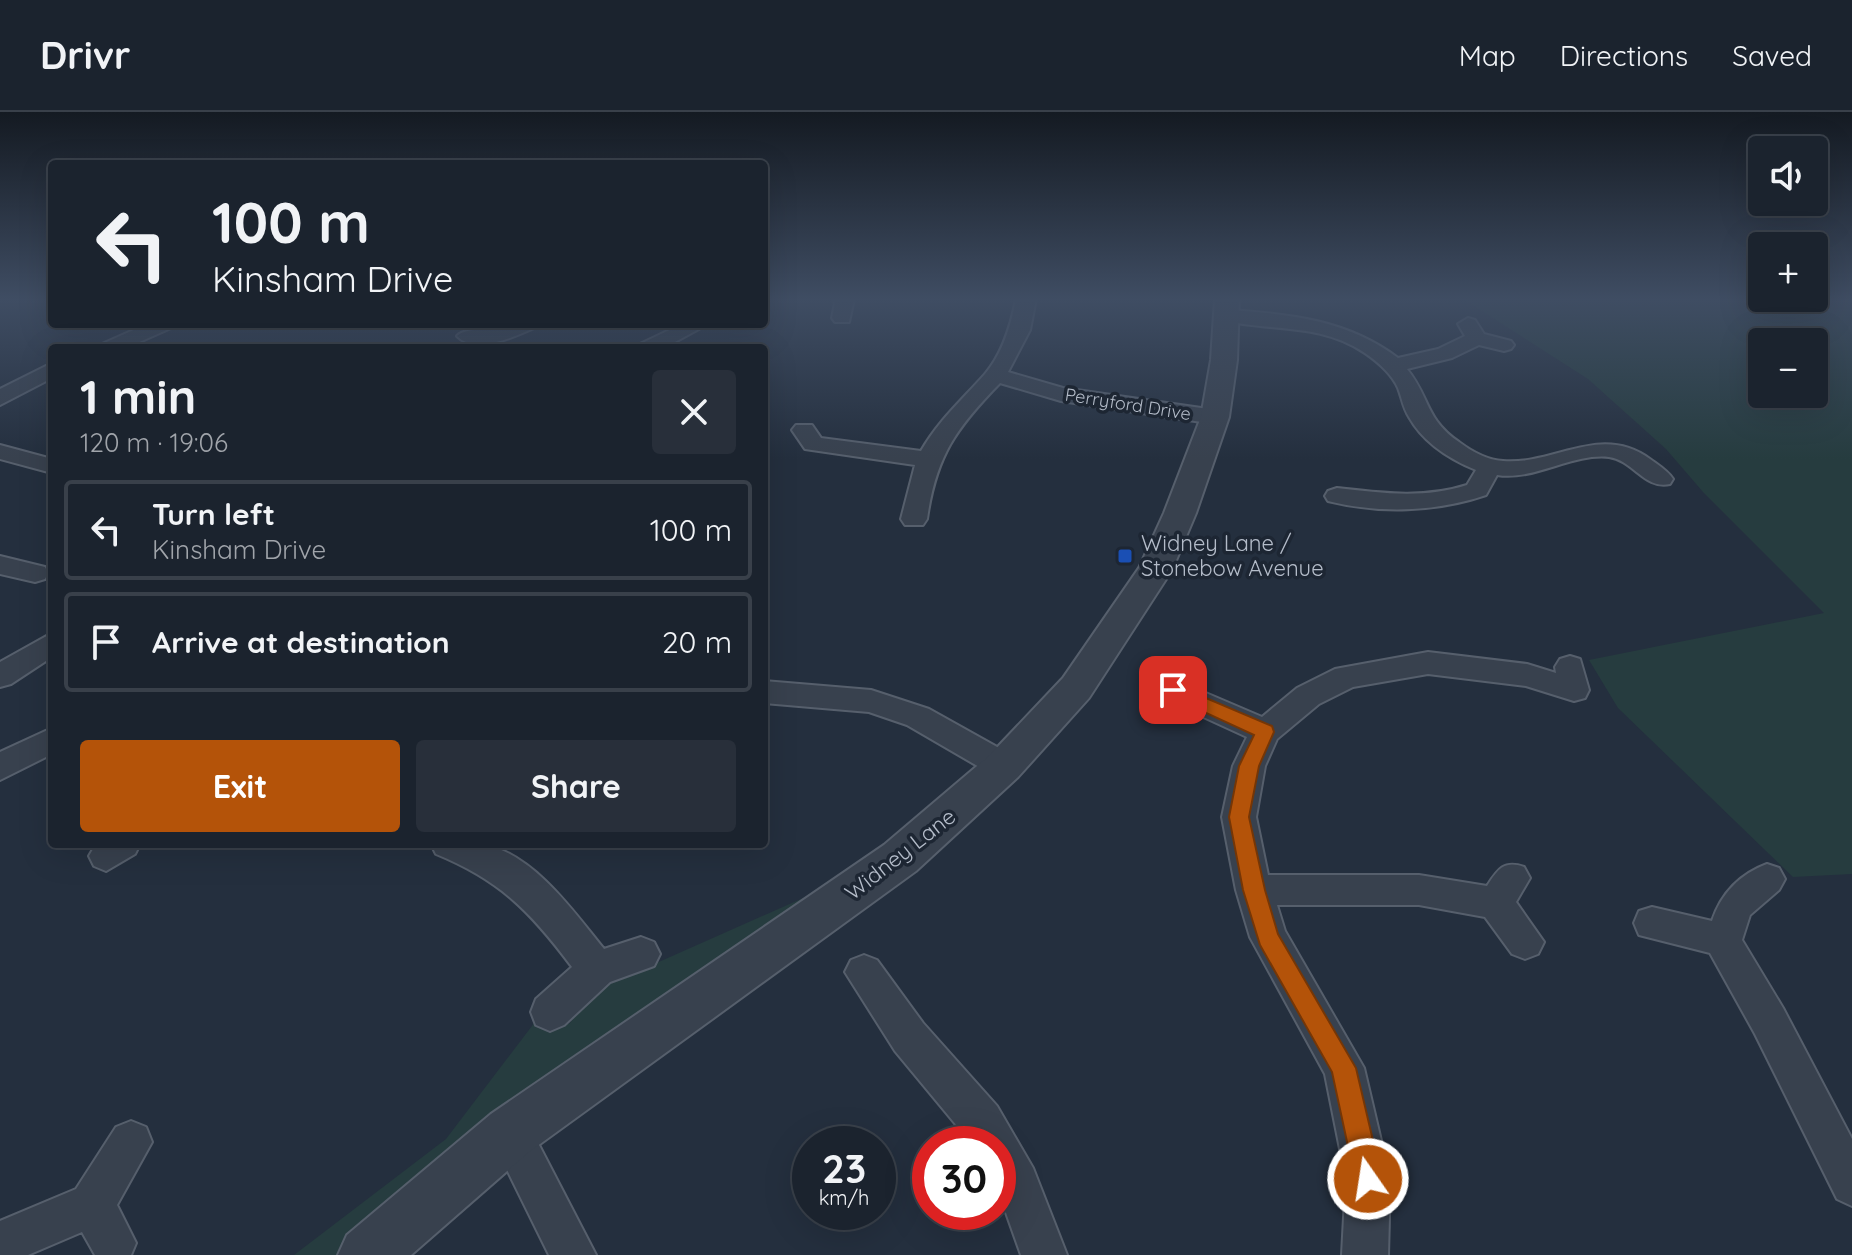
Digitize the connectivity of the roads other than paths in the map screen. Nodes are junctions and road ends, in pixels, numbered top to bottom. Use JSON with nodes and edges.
{"nodes":[{"id":1,"x":1008,"y":352,"type":"edge"},
{"id":2,"x":1223,"y":352,"type":"edge"},
{"id":3,"x":1371,"y":352,"type":"edge"},
{"id":4,"x":1447,"y":352,"type":"edge"},
{"id":5,"x":1392,"y":366,"type":"junction"},
{"id":6,"x":48,"y":371,"type":"edge"},
{"id":7,"x":996,"y":375,"type":"junction"},
{"id":8,"x":0,"y":398,"type":"edge"},
{"id":9,"x":1215,"y":417,"type":"junction"},
{"id":10,"x":0,"y":452,"type":"edge"},
{"id":11,"x":26,"y":459,"type":"junction"},
{"id":12,"x":793,"y":459,"type":"dead end"},
{"id":13,"x":927,"y":459,"type":"junction"},
{"id":14,"x":48,"y":465,"type":"edge"},
{"id":15,"x":1489,"y":467,"type":"junction"},
{"id":16,"x":0,"y":474,"type":"edge"},
{"id":17,"x":1661,"y":479,"type":"dead end"},
{"id":18,"x":1337,"y":496,"type":"dead end"},
{"id":19,"x":914,"y":519,"type":"dead end"},
{"id":20,"x":0,"y":565,"type":"edge"},
{"id":21,"x":35,"y":573,"type":"dead end"},
{"id":22,"x":48,"y":646,"type":"edge"},
{"id":23,"x":0,"y":676,"type":"edge"},
{"id":24,"x":1574,"y":689,"type":"dead end"},
{"id":25,"x":1173,"y":690,"type":"dead end"},
{"id":26,"x":768,"y":692,"type":"edge"},
{"id":27,"x":1265,"y":732,"type":"junction"},
{"id":28,"x":48,"y":742,"type":"edge"},
{"id":29,"x":1004,"y":766,"type":"junction"},
{"id":30,"x":0,"y":767,"type":"edge"},
{"id":31,"x":457,"y":848,"type":"edge"},
{"id":32,"x":1767,"y":879,"type":"dead end"},
{"id":33,"x":1254,"y":890,"type":"junction"},
{"id":34,"x":1652,"y":923,"type":"dead end"},
{"id":35,"x":1723,"y":940,"type":"junction"},
{"id":36,"x":1525,"y":942,"type":"dead end"},
{"id":37,"x":641,"y":954,"type":"dead end"},
{"id":38,"x":597,"y":969,"type":"junction"},
{"id":39,"x":864,"y":972,"type":"dead end"},
{"id":40,"x":550,"y":1012,"type":"dead end"},
{"id":41,"x":985,"y":1126,"type":"edge"},
{"id":42,"x":510,"y":1133,"type":"junction"},
{"id":43,"x":131,"y":1142,"type":"dead end"},
{"id":44,"x":1016,"y":1179,"type":"edge"},
{"id":45,"x":1852,"y":1184,"type":"edge"},
{"id":46,"x":0,"y":1244,"type":"edge"},
{"id":47,"x":367,"y":1255,"type":"edge"},
{"id":48,"x":573,"y":1255,"type":"edge"},
{"id":49,"x":1044,"y":1255,"type":"edge"},
{"id":50,"x":1365,"y":1255,"type":"edge"}],
"edges":[{"from":1,"to":7,"type":"street"},
{"from":2,"to":9,"type":"street","name":"Widney Lane"},
{"from":3,"to":5,"type":"street"},
{"from":4,"to":5,"type":"street"},
{"from":5,"to":15,"type":"street"},
{"from":6,"to":8,"type":"street"},
{"from":7,"to":9,"type":"street","name":"Perryford Drive"},
{"from":7,"to":13,"type":"street"},
{"from":9,"to":29,"type":"street","name":"Widney Lane"},
{"from":10,"to":11,"type":"street"},
{"from":11,"to":14,"type":"street"},
{"from":11,"to":16,"type":"street"},
{"from":12,"to":13,"type":"street"},
{"from":13,"to":19,"type":"street"},
{"from":15,"to":17,"type":"street"},
{"from":15,"to":18,"type":"street"},
{"from":20,"to":21,"type":"street"},
{"from":22,"to":23,"type":"street"},
{"from":24,"to":27,"type":"street"},
{"from":25,"to":27,"type":"street"},
{"from":26,"to":29,"type":"street"},
{"from":27,"to":33,"type":"street"},
{"from":28,"to":30,"type":"street"},
{"from":29,"to":42,"type":"street","name":"Widney Lane"},
{"from":31,"to":38,"type":"street"},
{"from":32,"to":35,"type":"street"},
{"from":33,"to":36,"type":"street"},
{"from":33,"to":50,"type":"street"},
{"from":34,"to":35,"type":"street"},
{"from":35,"to":45,"type":"street"},
{"from":37,"to":38,"type":"street"},
{"from":38,"to":40,"type":"street"},
{"from":39,"to":41,"type":"street"},
{"from":42,"to":47,"type":"street","name":"Widney Lane"},
{"from":42,"to":48,"type":"street"},
{"from":43,"to":46,"type":"street"},
{"from":44,"to":49,"type":"street"}]}
